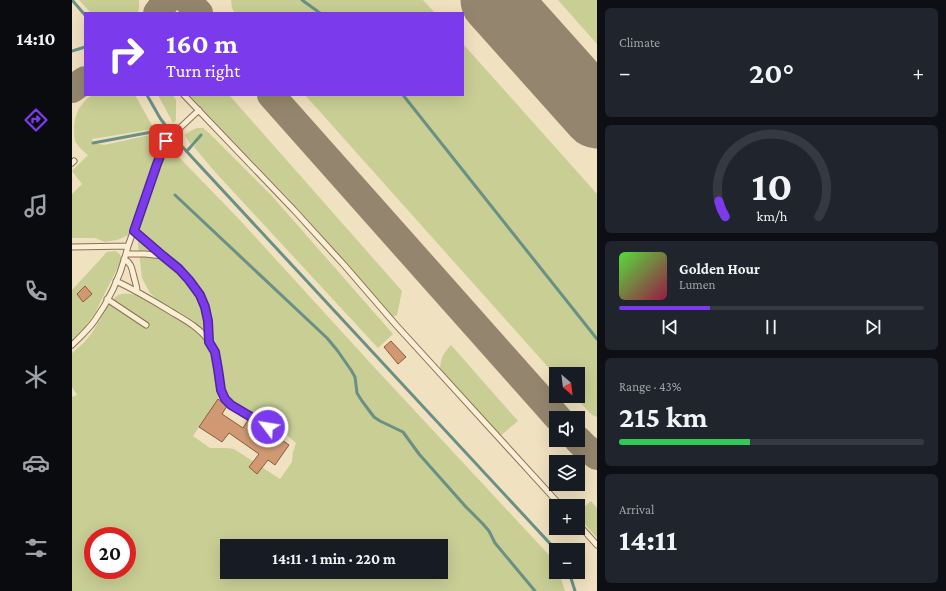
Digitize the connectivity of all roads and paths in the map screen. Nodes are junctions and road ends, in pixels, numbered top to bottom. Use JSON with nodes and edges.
{"nodes":[{"id":1,"x":185,"y":96,"type":"edge"},
{"id":2,"x":199,"y":110,"type":"junction"},
{"id":3,"x":134,"y":231,"type":"junction"},
{"id":4,"x":128,"y":246,"type":"junction"},
{"id":5,"x":72,"y":247,"type":"edge"},
{"id":6,"x":163,"y":256,"type":"junction"},
{"id":7,"x":125,"y":257,"type":"junction"},
{"id":8,"x":116,"y":281,"type":"junction"},
{"id":9,"x":137,"y":291,"type":"junction"},
{"id":10,"x":107,"y":299,"type":"junction"},
{"id":11,"x":146,"y":325,"type":"dead end"},
{"id":12,"x":209,"y":342,"type":"junction"},
{"id":13,"x":72,"y":345,"type":"edge"},
{"id":14,"x":268,"y":427,"type":"dead end"},
{"id":15,"x":556,"y":499,"type":"edge"},
{"id":16,"x":585,"y":532,"type":"edge"},
{"id":17,"x":597,"y":545,"type":"edge"}],
"edges":[{"from":1,"to":2,"type":"lane"},
{"from":2,"to":3,"type":"lane"},
{"from":2,"to":15,"type":"lane"},
{"from":3,"to":4,"type":"lane"},
{"from":3,"to":6,"type":"lane"},
{"from":4,"to":5,"type":"lane"},
{"from":4,"to":7,"type":"lane"},
{"from":6,"to":7,"type":"lane"},
{"from":6,"to":12,"type":"lane"},
{"from":7,"to":8,"type":"lane"},
{"from":7,"to":9,"type":"lane"},
{"from":8,"to":9,"type":"lane"},
{"from":8,"to":10,"type":"lane"},
{"from":9,"to":12,"type":"lane"},
{"from":10,"to":11,"type":"lane"},
{"from":10,"to":13,"type":"lane"},
{"from":12,"to":14,"type":"lane"},
{"from":16,"to":17,"type":"lane"}]}
